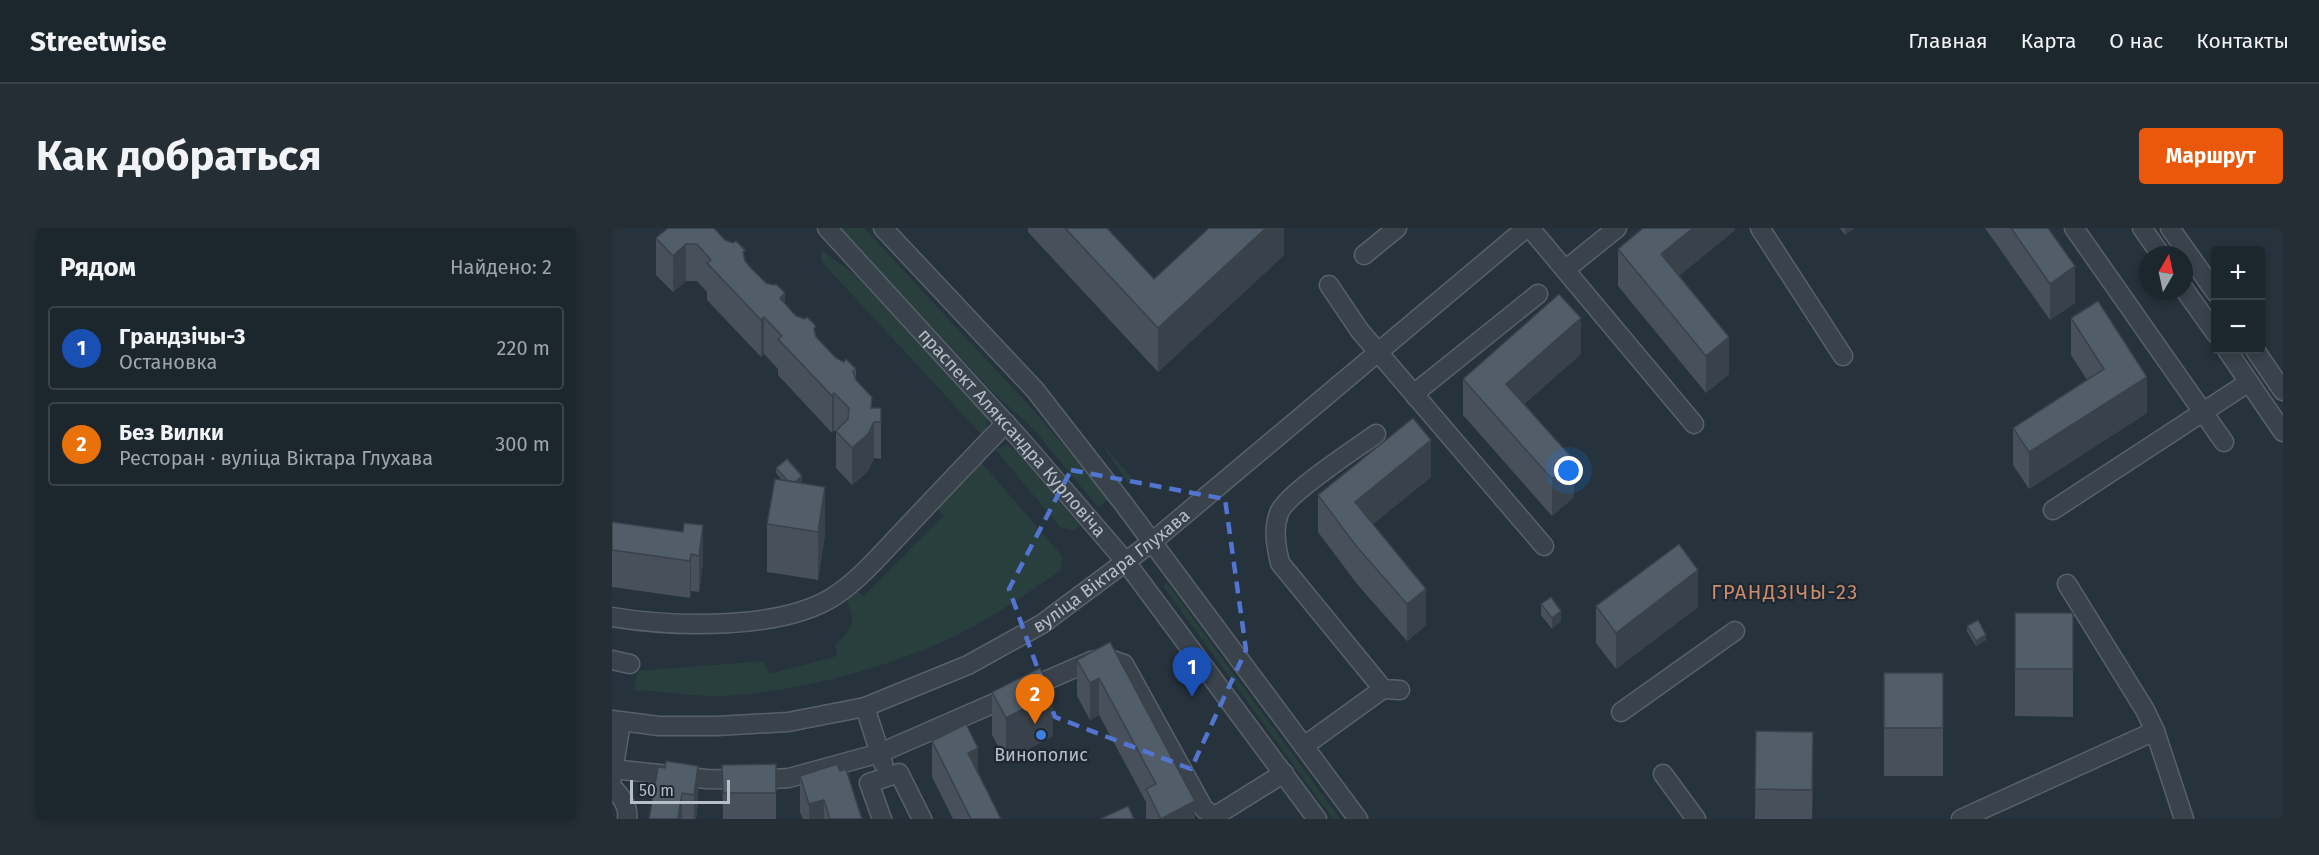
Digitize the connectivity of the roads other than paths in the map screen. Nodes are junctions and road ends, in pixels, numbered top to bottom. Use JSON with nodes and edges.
{"nodes":[{"id":1,"x":827,"y":228,"type":"edge"},
{"id":2,"x":883,"y":228,"type":"edge"},
{"id":3,"x":1397,"y":228,"type":"edge"},
{"id":4,"x":1528,"y":228,"type":"edge"},
{"id":5,"x":1617,"y":228,"type":"edge"},
{"id":6,"x":1760,"y":228,"type":"edge"},
{"id":7,"x":2074,"y":228,"type":"edge"},
{"id":8,"x":2142,"y":228,"type":"edge"},
{"id":9,"x":2170,"y":228,"type":"edge"},
{"id":10,"x":2155,"y":246,"type":"edge"},
{"id":11,"x":1365,"y":255,"type":"dead end"},
{"id":12,"x":1565,"y":270,"type":"junction"},
{"id":13,"x":1329,"y":285,"type":"dead end"},
{"id":14,"x":2211,"y":286,"type":"edge"},
{"id":15,"x":1538,"y":294,"type":"dead end"},
{"id":16,"x":2192,"y":300,"type":"edge"},
{"id":17,"x":2211,"y":327,"type":"edge"},
{"id":18,"x":1377,"y":351,"type":"junction"},
{"id":19,"x":2230,"y":354,"type":"edge"},
{"id":20,"x":2257,"y":354,"type":"edge"},
{"id":21,"x":1843,"y":356,"type":"dead end"},
{"id":22,"x":2249,"y":382,"type":"junction"},
{"id":23,"x":2283,"y":391,"type":"edge"},
{"id":24,"x":1416,"y":397,"type":"junction"},
{"id":25,"x":2204,"y":413,"type":"junction"},
{"id":26,"x":1006,"y":423,"type":"junction"},
{"id":27,"x":1694,"y":424,"type":"dead end"},
{"id":28,"x":2283,"y":432,"type":"edge"},
{"id":29,"x":1376,"y":434,"type":"dead end"},
{"id":30,"x":2224,"y":442,"type":"dead end"},
{"id":31,"x":2054,"y":510,"type":"dead end"},
{"id":32,"x":1152,"y":543,"type":"junction"},
{"id":33,"x":1544,"y":546,"type":"dead end"},
{"id":34,"x":1126,"y":562,"type":"junction"},
{"id":35,"x":2067,"y":585,"type":"dead end"},
{"id":36,"x":612,"y":617,"type":"edge"},
{"id":37,"x":1736,"y":631,"type":"dead end"},
{"id":38,"x":865,"y":707,"type":"junction"},
{"id":39,"x":1621,"y":712,"type":"dead end"},
{"id":40,"x":616,"y":721,"type":"edge"},
{"id":41,"x":2155,"y":731,"type":"junction"},
{"id":42,"x":1304,"y":746,"type":"junction"},
{"id":43,"x":880,"y":753,"type":"junction"},
{"id":44,"x":1284,"y":773,"type":"junction"},
{"id":45,"x":1663,"y":774,"type":"dead end"},
{"id":46,"x":612,"y":776,"type":"edge"},
{"id":47,"x":888,"y":776,"type":"junction"},
{"id":48,"x":627,"y":819,"type":"edge"},
{"id":49,"x":882,"y":819,"type":"edge"},
{"id":50,"x":922,"y":819,"type":"edge"},
{"id":51,"x":1317,"y":819,"type":"edge"},
{"id":52,"x":1358,"y":819,"type":"edge"},
{"id":53,"x":1696,"y":819,"type":"edge"},
{"id":54,"x":1961,"y":819,"type":"edge"},
{"id":55,"x":2184,"y":819,"type":"edge"}],
"edges":[{"from":1,"to":26,"type":"street","name":"праспект Аляксандра Курловіча"},
{"from":2,"to":32,"type":"street","name":"праспект Аляксандра Курловіча"},
{"from":3,"to":11,"type":"street"},
{"from":4,"to":12,"type":"street"},
{"from":4,"to":18,"type":"street","name":"вуліца Віктара Глухава"},
{"from":5,"to":12,"type":"street"},
{"from":6,"to":21,"type":"street"},
{"from":7,"to":25,"type":"street"},
{"from":8,"to":10,"type":"street"},
{"from":9,"to":14,"type":"street"},
{"from":12,"to":27,"type":"street"},
{"from":13,"to":18,"type":"street"},
{"from":15,"to":24,"type":"street"},
{"from":16,"to":17,"type":"street"},
{"from":18,"to":24,"type":"street"},
{"from":18,"to":32,"type":"street","name":"вуліца Віктара Глухава"},
{"from":19,"to":22,"type":"street"},
{"from":20,"to":23,"type":"street"},
{"from":22,"to":25,"type":"street"},
{"from":22,"to":28,"type":"street"},
{"from":24,"to":33,"type":"street"},
{"from":25,"to":30,"type":"street"},
{"from":25,"to":31,"type":"street"},
{"from":26,"to":34,"type":"street","name":"праспект Аляксандра Курловіча"},
{"from":26,"to":36,"type":"street"},
{"from":29,"to":42,"type":"street"},
{"from":32,"to":34,"type":"street","name":"вуліца Віктара Глухава"},
{"from":32,"to":42,"type":"street","name":"праспект Аляксандра Курловіча"},
{"from":34,"to":38,"type":"street","name":"вуліца Віктара Глухава"},
{"from":34,"to":44,"type":"street","name":"праспект Аляксандра Курловіча"},
{"from":35,"to":41,"type":"street"},
{"from":37,"to":39,"type":"street"},
{"from":38,"to":40,"type":"street","name":"вуліца Віктара Глухава"},
{"from":38,"to":43,"type":"street"},
{"from":40,"to":46,"type":"street"},
{"from":41,"to":54,"type":"street"},
{"from":41,"to":55,"type":"street"},
{"from":42,"to":52,"type":"street","name":"праспект Аляксандра Курловіча"},
{"from":43,"to":44,"type":"street"},
{"from":43,"to":46,"type":"street"},
{"from":43,"to":47,"type":"street"},
{"from":44,"to":51,"type":"street","name":"праспект Аляксандра Курловіча"},
{"from":45,"to":53,"type":"street"},
{"from":46,"to":48,"type":"street"},
{"from":47,"to":49,"type":"street"},
{"from":47,"to":50,"type":"street"}]}
